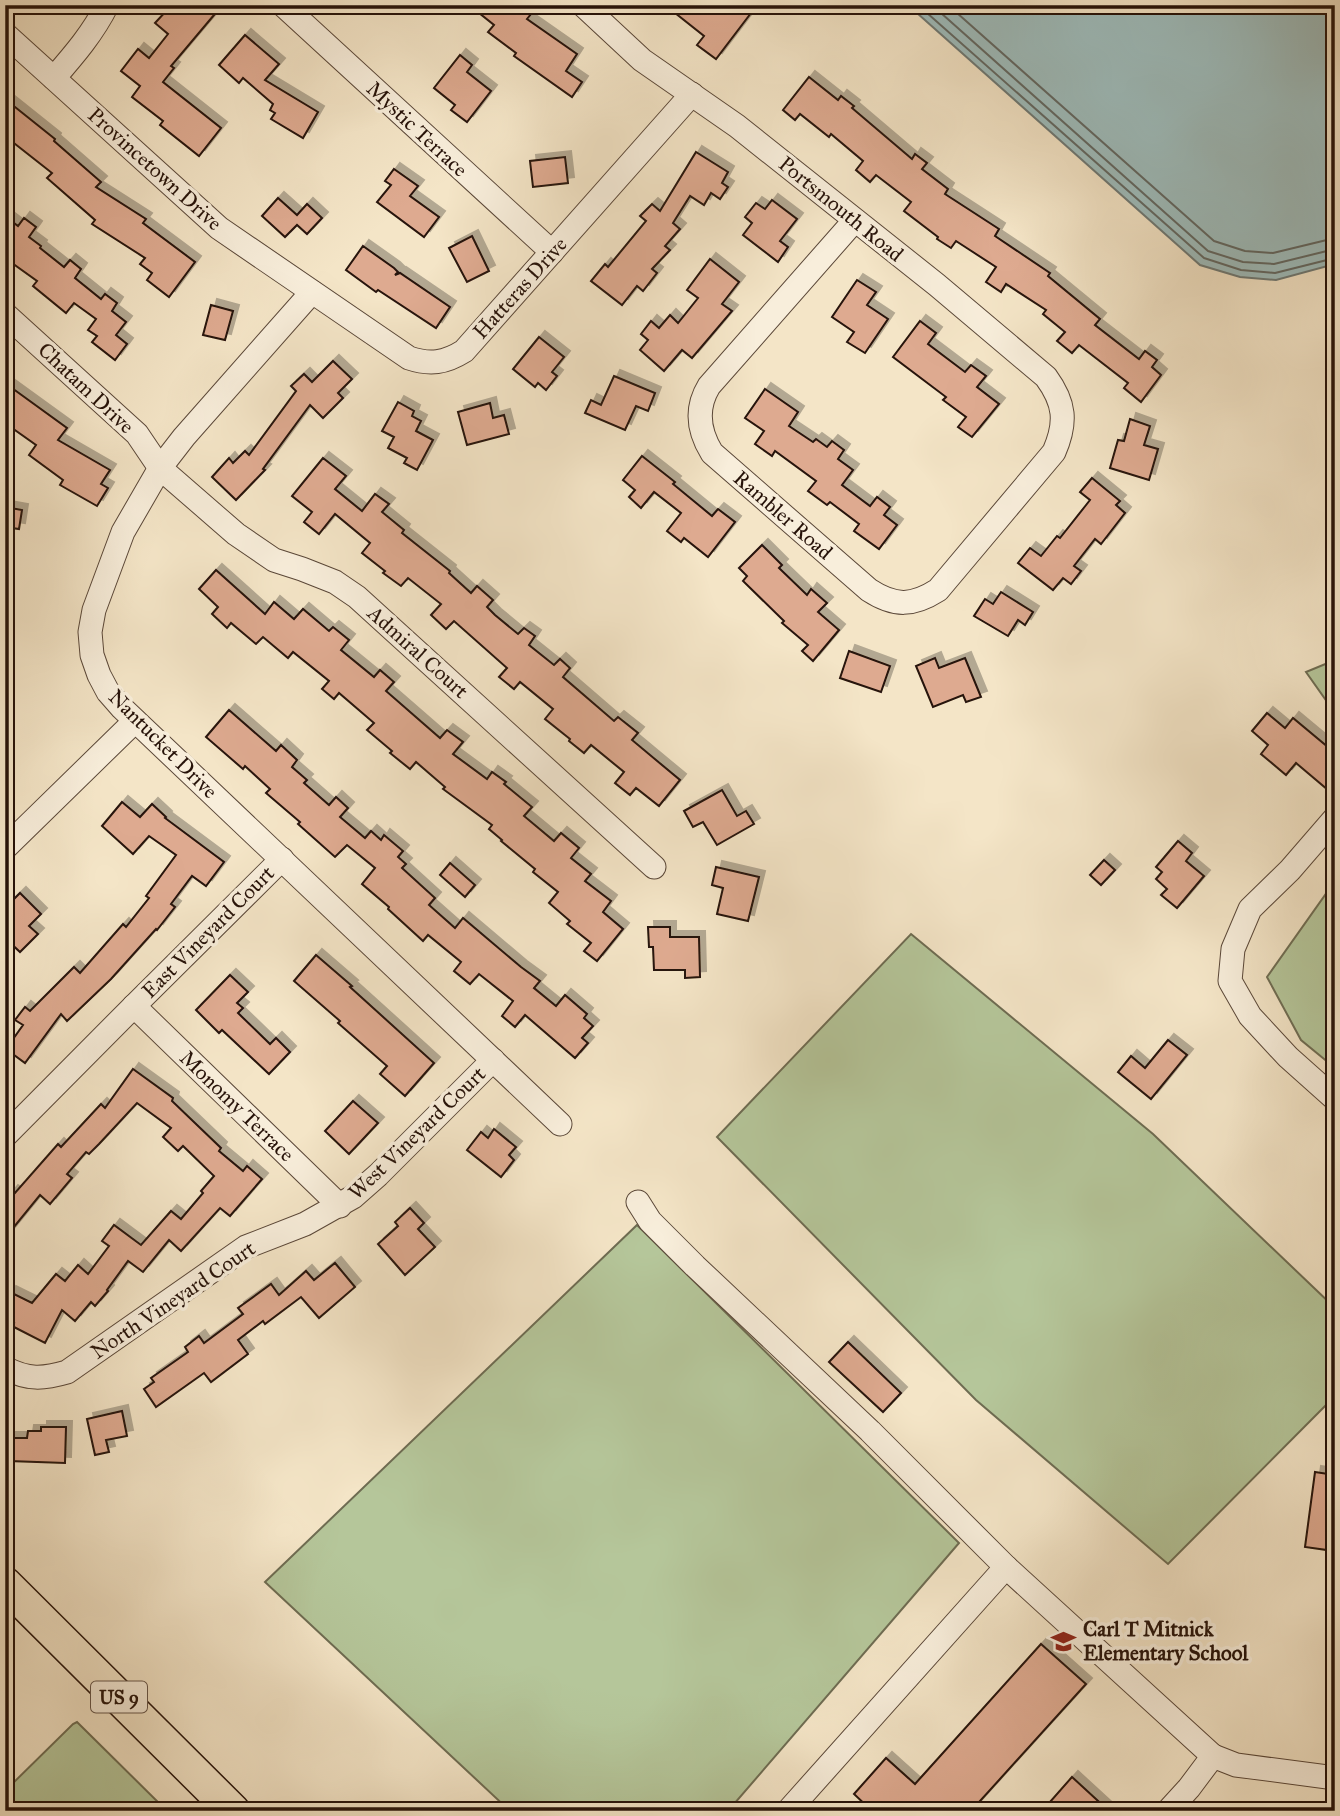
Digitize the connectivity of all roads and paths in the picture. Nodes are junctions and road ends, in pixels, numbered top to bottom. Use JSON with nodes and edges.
{"nodes":[{"id":1,"x":107,"y":5,"type":"edge"},
{"id":2,"x":283,"y":5,"type":"edge"},
{"id":3,"x":583,"y":5,"type":"edge"},
{"id":4,"x":5,"y":34,"type":"edge"},
{"id":5,"x":54,"y":78,"type":"junction"},
{"id":6,"x":692,"y":94,"type":"junction"},
{"id":7,"x":855,"y":220,"type":"junction"},
{"id":8,"x":552,"y":252,"type":"junction"},
{"id":9,"x":312,"y":292,"type":"junction"},
{"id":10,"x":5,"y":314,"type":"edge"},
{"id":11,"x":1061,"y":436,"type":"joint"},
{"id":12,"x":160,"y":468,"type":"junction"},
{"id":13,"x":135,"y":721,"type":"junction"},
{"id":14,"x":1335,"y":818,"type":"edge"},
{"id":15,"x":5,"y":848,"type":"edge"},
{"id":16,"x":282,"y":859,"type":"junction"},
{"id":17,"x":654,"y":867,"type":"dead end"},
{"id":18,"x":134,"y":1006,"type":"junction"},
{"id":19,"x":493,"y":1060,"type":"junction"},
{"id":20,"x":1335,"y":1100,"type":"edge"},
{"id":21,"x":560,"y":1124,"type":"dead end"},
{"id":22,"x":5,"y":1136,"type":"edge"},
{"id":23,"x":638,"y":1202,"type":"dead end"},
{"id":24,"x":340,"y":1206,"type":"junction"},
{"id":25,"x":5,"y":1368,"type":"edge"},
{"id":26,"x":1006,"y":1567,"type":"junction"},
{"id":27,"x":5,"y":1584,"type":"edge"},
{"id":28,"x":1213,"y":1756,"type":"junction"},
{"id":29,"x":1335,"y":1778,"type":"edge"},
{"id":30,"x":233,"y":1811,"type":"edge"},
{"id":31,"x":788,"y":1811,"type":"edge"},
{"id":32,"x":1168,"y":1811,"type":"edge"}],
"edges":[{"from":1,"to":5,"type":"street"},
{"from":2,"to":8,"type":"street","name":"Mystic Terrace"},
{"from":3,"to":6,"type":"street","name":"Portsmouth Road"},
{"from":4,"to":5,"type":"street","name":"Provincetown Drive"},
{"from":5,"to":9,"type":"street","name":"Provincetown Drive"},
{"from":6,"to":7,"type":"street","name":"Portsmouth Road"},
{"from":6,"to":8,"type":"street","name":"Hatteras Drive"},
{"from":7,"to":11,"type":"street","name":"Portsmouth Road"},
{"from":7,"to":11,"type":"street","name":"Rambler Road"},
{"from":8,"to":9,"type":"street","name":"Hatteras Drive"},
{"from":9,"to":12,"type":"street","name":"Nantucket Drive"},
{"from":10,"to":12,"type":"street","name":"Chatam Drive"},
{"from":12,"to":13,"type":"street","name":"Nantucket Drive"},
{"from":12,"to":17,"type":"street","name":"Admiral Court"},
{"from":13,"to":15,"type":"street"},
{"from":13,"to":16,"type":"street","name":"Nantucket Drive"},
{"from":14,"to":20,"type":"street"},
{"from":16,"to":18,"type":"street","name":"East Vineyard Court"},
{"from":16,"to":19,"type":"street","name":"Nantucket Drive"},
{"from":18,"to":22,"type":"street"},
{"from":18,"to":24,"type":"street","name":"Monomy Terrace"},
{"from":19,"to":21,"type":"street","name":"Nantucket Drive"},
{"from":19,"to":24,"type":"street","name":"West Vineyard Court"},
{"from":23,"to":26,"type":"street"},
{"from":24,"to":25,"type":"street","name":"North Vineyard Court"},
{"from":26,"to":28,"type":"street"},
{"from":26,"to":31,"type":"street"},
{"from":27,"to":30,"type":"highway","number":"US 9"},
{"from":28,"to":29,"type":"street"},
{"from":28,"to":32,"type":"street"}]}
